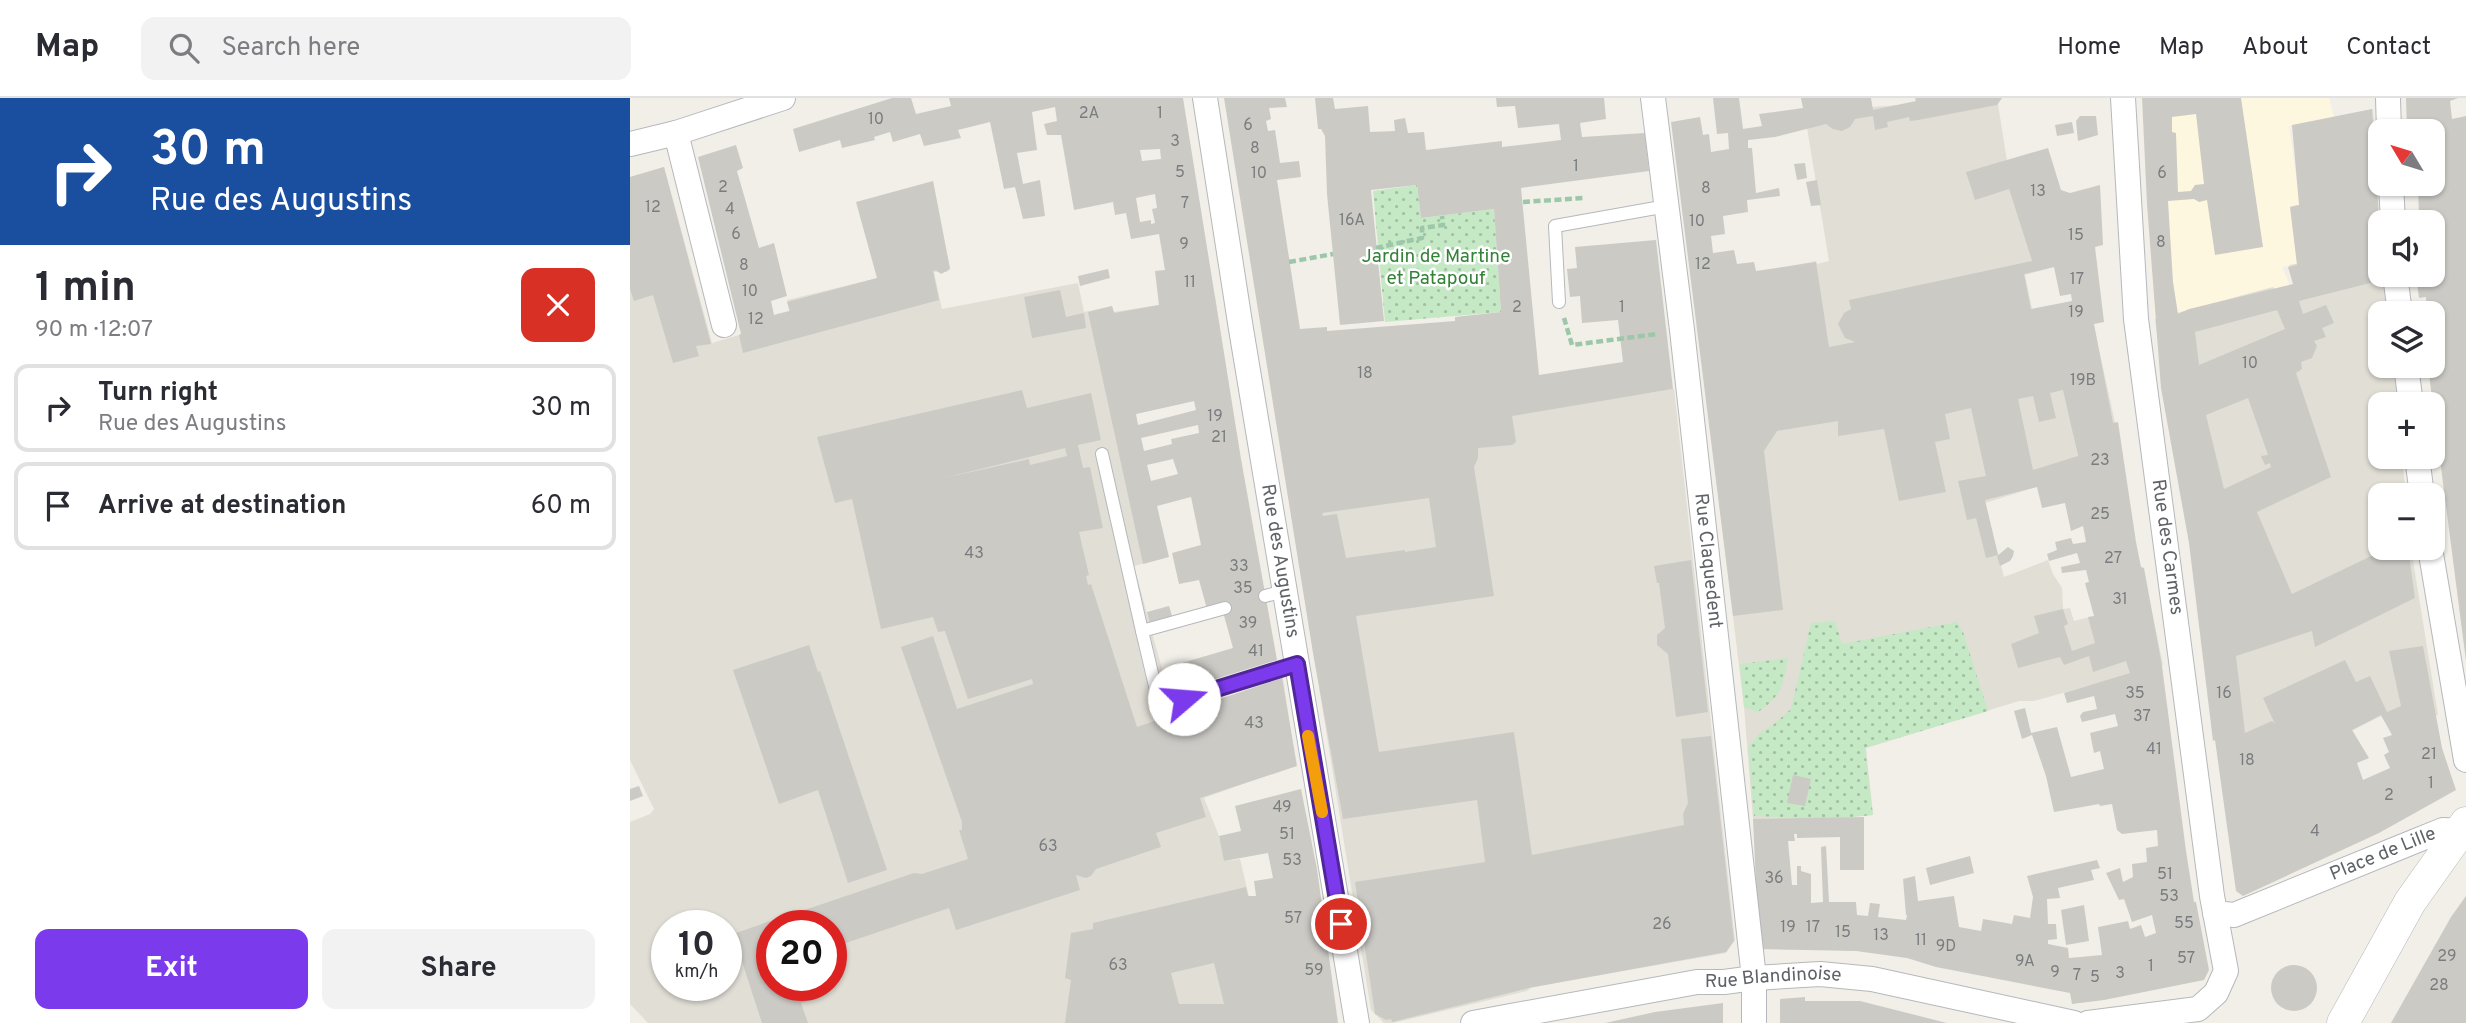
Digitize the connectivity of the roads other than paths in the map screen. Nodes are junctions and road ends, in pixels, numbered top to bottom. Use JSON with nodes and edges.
{"nodes":[{"id":1,"x":783,"y":98,"type":"edge"},
{"id":2,"x":1205,"y":98,"type":"edge"},
{"id":3,"x":1653,"y":98,"type":"edge"},
{"id":4,"x":2123,"y":98,"type":"edge"},
{"id":5,"x":2388,"y":98,"type":"edge"},
{"id":6,"x":2389,"y":119,"type":"edge"},
{"id":7,"x":676,"y":133,"type":"junction"},
{"id":8,"x":630,"y":145,"type":"edge"},
{"id":9,"x":1667,"y":206,"type":"junction"},
{"id":10,"x":1559,"y":302,"type":"road end"},
{"id":11,"x":724,"y":325,"type":"dead end"},
{"id":12,"x":1102,"y":454,"type":"dead end"},
{"id":13,"x":2432,"y":560,"type":"edge"},
{"id":14,"x":1225,"y":608,"type":"dead end"},
{"id":15,"x":1142,"y":631,"type":"junction"},
{"id":16,"x":1297,"y":664,"type":"junction"},
{"id":17,"x":2466,"y":760,"type":"edge"},
{"id":18,"x":2463,"y":827,"type":"edge"},
{"id":19,"x":2215,"y":913,"type":"junction"},
{"id":20,"x":1754,"y":978,"type":"junction"},
{"id":21,"x":1357,"y":1023,"type":"edge"},
{"id":22,"x":1473,"y":1023,"type":"edge"},
{"id":23,"x":1754,"y":1023,"type":"edge"},
{"id":24,"x":2074,"y":1023,"type":"edge"},
{"id":25,"x":2088,"y":1023,"type":"edge"},
{"id":26,"x":2343,"y":1023,"type":"edge"}],
"edges":[{"from":1,"to":7,"type":"street"},
{"from":2,"to":16,"type":"street","name":"Rue des Augustins"},
{"from":3,"to":9,"type":"street","name":"Rue Claquedent"},
{"from":4,"to":19,"type":"street","name":"Rue des Carmes"},
{"from":5,"to":6,"type":"street"},
{"from":7,"to":8,"type":"street"},
{"from":7,"to":11,"type":"street"},
{"from":9,"to":10,"type":"lane"},
{"from":9,"to":20,"type":"street","name":"Rue Claquedent"},
{"from":12,"to":15,"type":"lane"},
{"from":13,"to":17,"type":"street"},
{"from":14,"to":15,"type":"lane"},
{"from":15,"to":16,"type":"lane"},
{"from":16,"to":21,"type":"street","name":"Rue des Augustins"},
{"from":18,"to":19,"type":"street","name":"Place de Lille"},
{"from":18,"to":26,"type":"street","name":"Place de Lille"},
{"from":19,"to":25,"type":"street","name":"Rue des Carmes"},
{"from":20,"to":22,"type":"street","name":"Rue Blandinoise"},
{"from":20,"to":23,"type":"street","name":"Rue Claquedent"},
{"from":20,"to":24,"type":"street","name":"Rue Blandinoise"}]}
